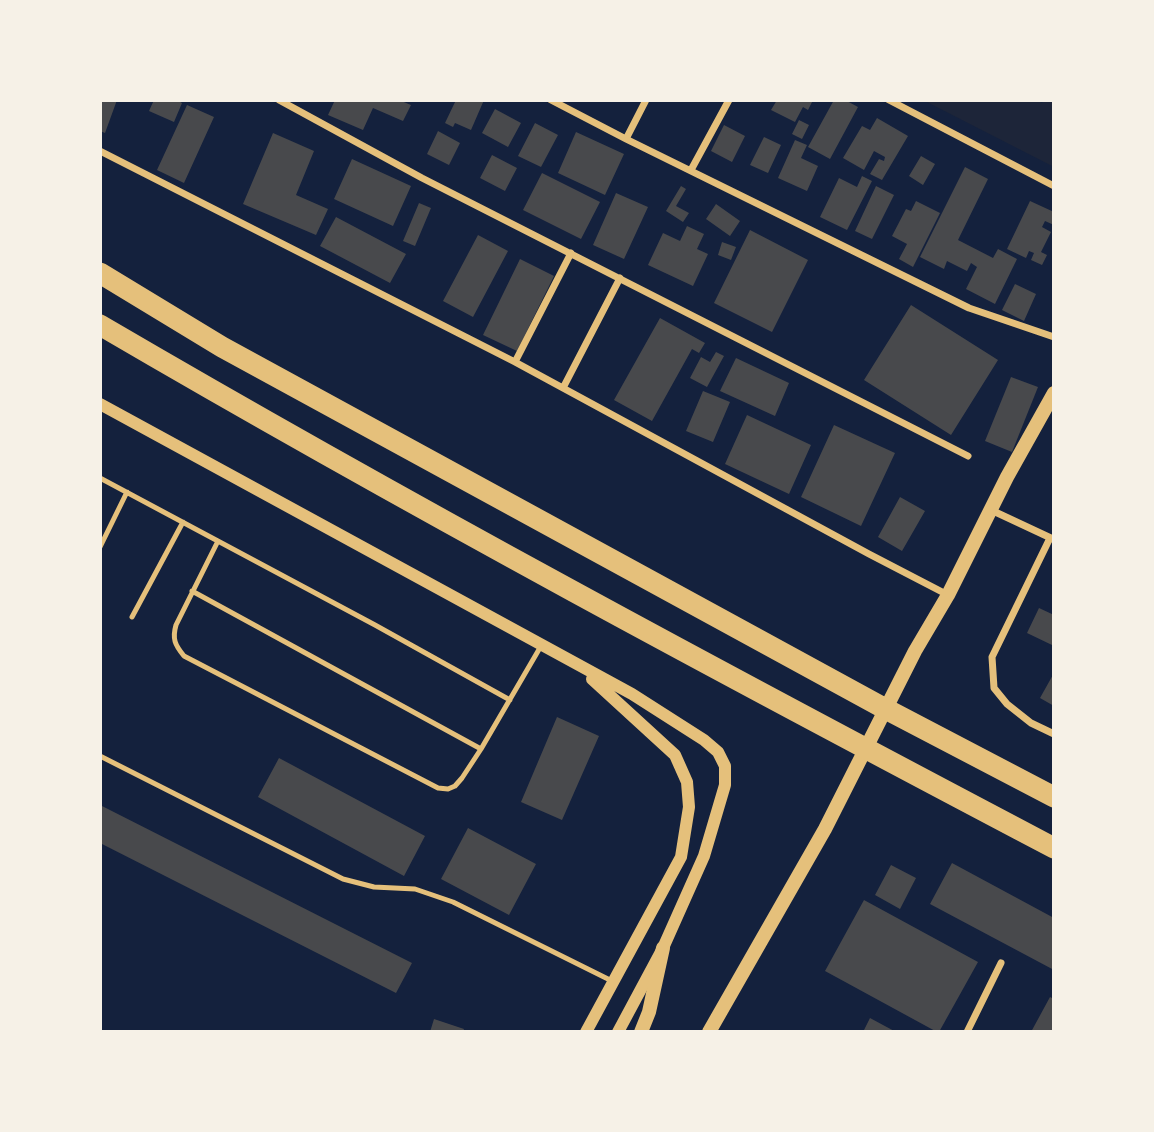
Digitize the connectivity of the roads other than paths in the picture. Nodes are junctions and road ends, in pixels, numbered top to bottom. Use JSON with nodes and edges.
{"nodes":[{"id":1,"x":279,"y":100,"type":"edge"},
{"id":2,"x":551,"y":100,"type":"edge"},
{"id":3,"x":646,"y":100,"type":"edge"},
{"id":4,"x":729,"y":100,"type":"edge"},
{"id":5,"x":889,"y":100,"type":"edge"},
{"id":6,"x":626,"y":139,"type":"junction"},
{"id":7,"x":100,"y":151,"type":"edge"},
{"id":8,"x":691,"y":170,"type":"junction"},
{"id":9,"x":1054,"y":186,"type":"edge"},
{"id":10,"x":571,"y":253,"type":"junction"},
{"id":11,"x":100,"y":273,"type":"edge"},
{"id":12,"x":620,"y":278,"type":"junction"},
{"id":13,"x":100,"y":326,"type":"edge"},
{"id":14,"x":1054,"y":337,"type":"edge"},
{"id":15,"x":515,"y":362,"type":"junction"},
{"id":16,"x":563,"y":388,"type":"junction"},
{"id":17,"x":1054,"y":393,"type":"edge"},
{"id":18,"x":100,"y":404,"type":"edge"},
{"id":19,"x":968,"y":456,"type":"dead end"},
{"id":20,"x":100,"y":478,"type":"edge"},
{"id":21,"x":127,"y":492,"type":"junction"},
{"id":22,"x":991,"y":510,"type":"junction"},
{"id":23,"x":183,"y":522,"type":"junction"},
{"id":24,"x":1052,"y":539,"type":"edge"},
{"id":25,"x":218,"y":541,"type":"junction"},
{"id":26,"x":100,"y":547,"type":"edge"},
{"id":27,"x":192,"y":591,"type":"junction"},
{"id":28,"x":948,"y":595,"type":"junction"},
{"id":29,"x":132,"y":617,"type":"dead end"},
{"id":30,"x":541,"y":646,"type":"junction"},
{"id":31,"x":576,"y":665,"type":"junction"},
{"id":32,"x":510,"y":700,"type":"junction"},
{"id":33,"x":1054,"y":734,"type":"edge"},
{"id":34,"x":481,"y":749,"type":"junction"},
{"id":35,"x":100,"y":756,"type":"edge"},
{"id":36,"x":1054,"y":797,"type":"edge"},
{"id":37,"x":1054,"y":848,"type":"edge"},
{"id":38,"x":663,"y":947,"type":"junction"},
{"id":39,"x":1001,"y":963,"type":"dead end"},
{"id":40,"x":612,"y":982,"type":"junction"},
{"id":41,"x":586,"y":1032,"type":"edge"},
{"id":42,"x":618,"y":1032,"type":"edge"},
{"id":43,"x":641,"y":1032,"type":"edge"},
{"id":44,"x":709,"y":1032,"type":"edge"},
{"id":45,"x":967,"y":1032,"type":"edge"}],
"edges":[{"from":1,"to":10,"type":"street"},
{"from":2,"to":6,"type":"street"},
{"from":3,"to":6,"type":"street"},
{"from":4,"to":8,"type":"street"},
{"from":5,"to":9,"type":"street"},
{"from":6,"to":8,"type":"street"},
{"from":7,"to":15,"type":"street"},
{"from":8,"to":14,"type":"street"},
{"from":10,"to":12,"type":"street"},
{"from":10,"to":15,"type":"street"},
{"from":11,"to":36,"type":"highway"},
{"from":12,"to":16,"type":"street"},
{"from":12,"to":19,"type":"street"},
{"from":13,"to":37,"type":"highway"},
{"from":15,"to":16,"type":"street"},
{"from":16,"to":28,"type":"street"},
{"from":17,"to":22,"type":"main road"},
{"from":18,"to":30,"type":"street"},
{"from":20,"to":21,"type":"lane"},
{"from":21,"to":23,"type":"lane"},
{"from":21,"to":26,"type":"lane"},
{"from":22,"to":24,"type":"street"},
{"from":22,"to":28,"type":"main road"},
{"from":23,"to":25,"type":"lane"},
{"from":23,"to":29,"type":"lane"},
{"from":24,"to":33,"type":"street"},
{"from":25,"to":27,"type":"lane"},
{"from":25,"to":32,"type":"lane"},
{"from":27,"to":34,"type":"lane"},
{"from":27,"to":34,"type":"lane"},
{"from":28,"to":44,"type":"main road"},
{"from":30,"to":31,"type":"street"},
{"from":30,"to":32,"type":"lane"},
{"from":31,"to":38,"type":"street"},
{"from":31,"to":40,"type":"street"},
{"from":32,"to":34,"type":"lane"},
{"from":35,"to":40,"type":"lane"},
{"from":38,"to":42,"type":"street"},
{"from":38,"to":43,"type":"main road"},
{"from":39,"to":45,"type":"street"},
{"from":40,"to":41,"type":"street"}]}
